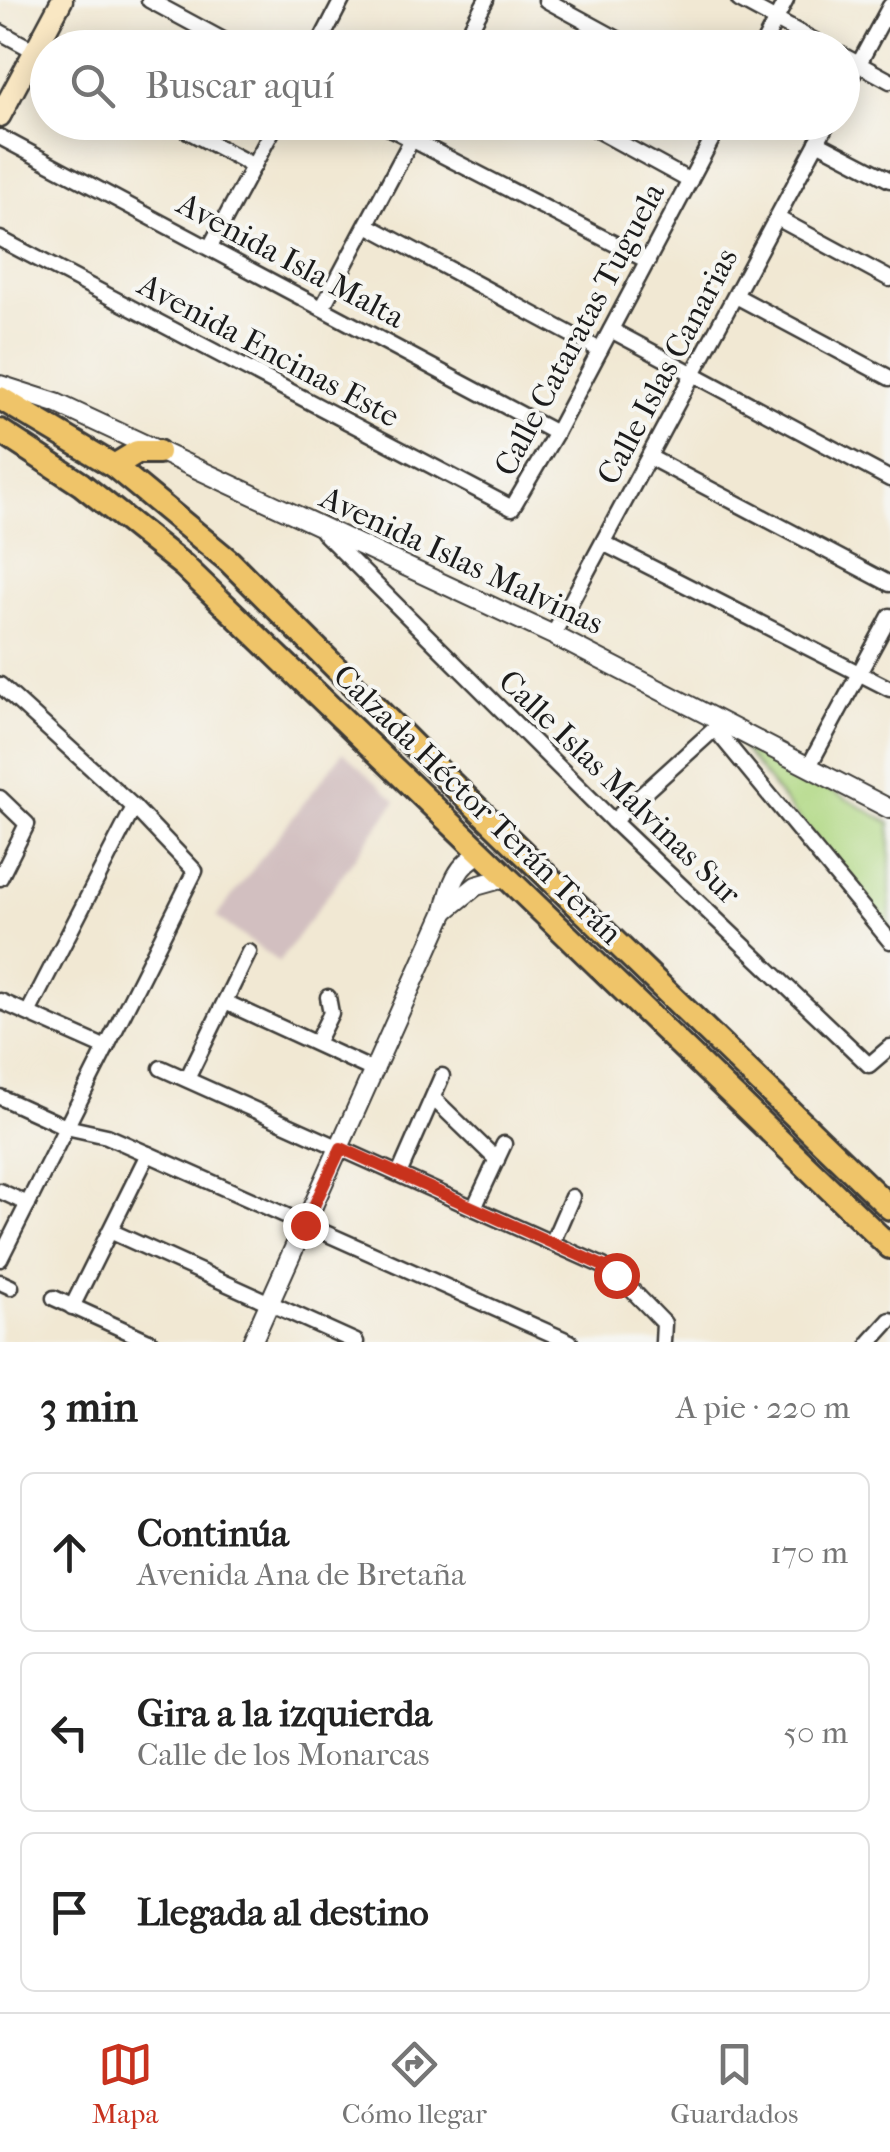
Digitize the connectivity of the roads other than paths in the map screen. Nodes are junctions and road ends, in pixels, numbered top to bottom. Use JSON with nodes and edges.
{"nodes":[{"id":1,"x":62,"y":0,"type":"edge"},
{"id":2,"x":149,"y":0,"type":"edge"},
{"id":3,"x":342,"y":0,"type":"edge"},
{"id":4,"x":486,"y":0,"type":"edge"},
{"id":5,"x":546,"y":0,"type":"edge"},
{"id":6,"x":739,"y":0,"type":"edge"},
{"id":7,"x":786,"y":0,"type":"edge"},
{"id":8,"x":890,"y":6,"type":"edge"},
{"id":9,"x":776,"y":20,"type":"junction"},
{"id":10,"x":50,"y":30,"type":"edge"},
{"id":11,"x":205,"y":30,"type":"edge"},
{"id":12,"x":326,"y":30,"type":"edge"},
{"id":13,"x":470,"y":30,"type":"edge"},
{"id":14,"x":601,"y":30,"type":"edge"},
{"id":15,"x":770,"y":30,"type":"edge"},
{"id":16,"x":795,"y":30,"type":"edge"},
{"id":17,"x":0,"y":32,"type":"edge"},
{"id":18,"x":30,"y":48,"type":"edge"},
{"id":19,"x":860,"y":62,"type":"edge"},
{"id":20,"x":860,"y":65,"type":"edge"},
{"id":21,"x":30,"y":71,"type":"edge"},
{"id":22,"x":890,"y":80,"type":"edge"},
{"id":23,"x":0,"y":116,"type":"edge"},
{"id":24,"x":0,"y":137,"type":"edge"},
{"id":25,"x":206,"y":140,"type":"edge"},
{"id":26,"x":267,"y":140,"type":"edge"},
{"id":27,"x":411,"y":140,"type":"joint"},
{"id":28,"x":615,"y":140,"type":"edge"},
{"id":29,"x":712,"y":140,"type":"edge"},
{"id":30,"x":817,"y":142,"type":"joint"},
{"id":31,"x":254,"y":166,"type":"junction"},
{"id":32,"x":890,"y":180,"type":"edge"},
{"id":33,"x":690,"y":181,"type":"junction"},
{"id":34,"x":777,"y":218,"type":"junction"},
{"id":35,"x":367,"y":224,"type":"junction"},
{"id":36,"x":0,"y":239,"type":"edge"},
{"id":37,"x":210,"y":248,"type":"junction"},
{"id":38,"x":648,"y":261,"type":"junction"},
{"id":39,"x":890,"y":279,"type":"edge"},
{"id":40,"x":736,"y":296,"type":"junction"},
{"id":41,"x":322,"y":308,"type":"junction"},
{"id":42,"x":611,"y":330,"type":"junction"},
{"id":43,"x":600,"y":350,"type":"junction"},
{"id":44,"x":693,"y":375,"type":"junction"},
{"id":45,"x":890,"y":378,"type":"edge"},
{"id":46,"x":0,"y":385,"type":"edge"},
{"id":47,"x":0,"y":398,"type":"edge"},
{"id":48,"x":0,"y":431,"type":"edge"},
{"id":49,"x":556,"y":432,"type":"junction"},
{"id":50,"x":158,"y":452,"type":"junction"},
{"id":51,"x":649,"y":457,"type":"junction"},
{"id":52,"x":114,"y":466,"type":"junction"},
{"id":53,"x":890,"y":479,"type":"edge"},
{"id":54,"x":512,"y":508,"type":"joint"},
{"id":55,"x":316,"y":524,"type":"junction"},
{"id":56,"x":603,"y":542,"type":"junction"},
{"id":57,"x":890,"y":584,"type":"edge"},
{"id":58,"x":890,"y":616,"type":"edge"},
{"id":59,"x":553,"y":635,"type":"junction"},
{"id":60,"x":860,"y":673,"type":"junction"},
{"id":61,"x":0,"y":685,"type":"edge"},
{"id":62,"x":890,"y":689,"type":"edge"},
{"id":63,"x":720,"y":725,"type":"junction"},
{"id":64,"x":354,"y":730,"type":"junction"},
{"id":65,"x":809,"y":766,"type":"junction"},
{"id":66,"x":447,"y":779,"type":"junction"},
{"id":67,"x":0,"y":798,"type":"edge"},
{"id":68,"x":134,"y":807,"type":"junction"},
{"id":69,"x":890,"y":809,"type":"edge"},
{"id":70,"x":613,"y":821,"type":"junction"},
{"id":71,"x":482,"y":852,"type":"junction"},
{"id":72,"x":508,"y":877,"type":"junction"},
{"id":73,"x":0,"y":878,"type":"edge"},
{"id":74,"x":573,"y":901,"type":"junction"},
{"id":75,"x":445,"y":911,"type":"junction"},
{"id":76,"x":890,"y":941,"type":"edge"},
{"id":77,"x":249,"y":952,"type":"dead end"},
{"id":78,"x":328,"y":997,"type":"dead end"},
{"id":79,"x":0,"y":1000,"type":"edge"},
{"id":80,"x":226,"y":1002,"type":"junction"},
{"id":81,"x":28,"y":1013,"type":"junction"},
{"id":82,"x":316,"y":1044,"type":"junction"},
{"id":83,"x":890,"y":1047,"type":"edge"},
{"id":84,"x":106,"y":1048,"type":"junction"},
{"id":85,"x":162,"y":1068,"type":"dead end"},
{"id":86,"x":375,"y":1071,"type":"junction"},
{"id":87,"x":442,"y":1076,"type":"dead end"},
{"id":88,"x":187,"y":1079,"type":"junction"},
{"id":89,"x":0,"y":1096,"type":"edge"},
{"id":90,"x":433,"y":1098,"type":"junction"},
{"id":91,"x":66,"y":1127,"type":"junction"},
{"id":92,"x":504,"y":1144,"type":"dead end"},
{"id":93,"x":341,"y":1148,"type":"junction"},
{"id":94,"x":148,"y":1154,"type":"junction"},
{"id":95,"x":497,"y":1160,"type":"junction"},
{"id":96,"x":399,"y":1174,"type":"junction"},
{"id":97,"x":0,"y":1191,"type":"edge"},
{"id":98,"x":572,"y":1197,"type":"dead end"},
{"id":99,"x":28,"y":1204,"type":"junction"},
{"id":100,"x":474,"y":1208,"type":"junction"},
{"id":101,"x":890,"y":1208,"type":"edge"},
{"id":102,"x":305,"y":1225,"type":"junction"},
{"id":103,"x":110,"y":1231,"type":"junction"},
{"id":104,"x":552,"y":1243,"type":"junction"},
{"id":105,"x":890,"y":1248,"type":"edge"},
{"id":106,"x":0,"y":1259,"type":"edge"},
{"id":107,"x":54,"y":1298,"type":"dead end"},
{"id":108,"x":270,"y":1302,"type":"junction"},
{"id":109,"x":72,"y":1306,"type":"junction"},
{"id":110,"x":890,"y":1320,"type":"edge"},
{"id":111,"x":151,"y":1342,"type":"edge"},
{"id":112,"x":252,"y":1342,"type":"edge"},
{"id":113,"x":356,"y":1342,"type":"edge"},
{"id":114,"x":570,"y":1342,"type":"edge"},
{"id":115,"x":663,"y":1342,"type":"edge"},
{"id":116,"x":870,"y":1342,"type":"edge"}],
"edges":[{"from":1,"to":10,"type":"main road"},
{"from":2,"to":11,"type":"street"},
{"from":3,"to":12,"type":"street"},
{"from":4,"to":13,"type":"street"},
{"from":5,"to":14,"type":"street"},
{"from":6,"to":9,"type":"street"},
{"from":7,"to":9,"type":"street"},
{"from":8,"to":19,"type":"street"},
{"from":9,"to":15,"type":"street"},
{"from":9,"to":16,"type":"street"},
{"from":17,"to":18,"type":"street"},
{"from":20,"to":22,"type":"street"},
{"from":21,"to":23,"type":"main road"},
{"from":24,"to":37,"type":"street","name":"Avenida Isla Malta"},
{"from":25,"to":31,"type":"street"},
{"from":26,"to":31,"type":"street"},
{"from":27,"to":35,"type":"street"},
{"from":27,"to":38,"type":"street"},
{"from":28,"to":33,"type":"street"},
{"from":29,"to":33,"type":"street","name":"Calle Cataratas Tuguela"},
{"from":30,"to":32,"type":"street"},
{"from":30,"to":34,"type":"street","name":"Calle Islas Canarias"},
{"from":31,"to":37,"type":"street"},
{"from":33,"to":38,"type":"street","name":"Calle Cataratas Tuguela"},
{"from":34,"to":39,"type":"street"},
{"from":34,"to":40,"type":"street","name":"Calle Islas Canarias"},
{"from":35,"to":41,"type":"street"},
{"from":35,"to":43,"type":"street"},
{"from":36,"to":54,"type":"street","name":"Avenida Encinas Este"},
{"from":37,"to":41,"type":"street","name":"Avenida Isla Malta"},
{"from":38,"to":42,"type":"street","name":"Calle Cataratas Tuguela"},
{"from":40,"to":44,"type":"street","name":"Calle Islas Canarias"},
{"from":40,"to":45,"type":"street"},
{"from":41,"to":49,"type":"street","name":"Avenida Isla Malta"},
{"from":42,"to":43,"type":"street","name":"Calle Cataratas Tuguela"},
{"from":42,"to":44,"type":"street"},
{"from":43,"to":49,"type":"street","name":"Calle Cataratas Tuguela"},
{"from":44,"to":51,"type":"street","name":"Calle Islas Canarias"},
{"from":44,"to":53,"type":"street"},
{"from":46,"to":50,"type":"street","name":"Avenida Islas Malvinas"},
{"from":47,"to":52,"type":"main road","name":"Calzada Héctor Terán Terán"},
{"from":48,"to":64,"type":"main road","name":"Calzada Héctor Terán Terán"},
{"from":49,"to":54,"type":"street","name":"Calle Cataratas Tuguela"},
{"from":50,"to":52,"type":"main road"},
{"from":50,"to":55,"type":"street","name":"Avenida Islas Malvinas"},
{"from":51,"to":56,"type":"street","name":"Calle Islas Canarias"},
{"from":51,"to":57,"type":"street"},
{"from":52,"to":66,"type":"main road","name":"Calzada Héctor Terán Terán"},
{"from":55,"to":59,"type":"street","name":"Avenida Islas Malvinas"},
{"from":55,"to":70,"type":"street","name":"Calle Islas Malvinas Sur"},
{"from":56,"to":59,"type":"street","name":"Calle Islas Canarias"},
{"from":56,"to":60,"type":"street"},
{"from":58,"to":60,"type":"street"},
{"from":59,"to":63,"type":"street","name":"Avenida Islas Malvinas"},
{"from":60,"to":62,"type":"street"},
{"from":60,"to":65,"type":"street"},
{"from":61,"to":68,"type":"street"},
{"from":63,"to":65,"type":"street","name":"Avenida Islas Malvinas"},
{"from":63,"to":70,"type":"street"},
{"from":63,"to":76,"type":"street"},
{"from":64,"to":66,"type":"main road"},
{"from":64,"to":71,"type":"main road","name":"Calzada Héctor Terán Terán"},
{"from":65,"to":69,"type":"street","name":"Avenida Islas Malvinas"},
{"from":66,"to":74,"type":"main road","name":"Calzada Héctor Terán Terán"},
{"from":67,"to":73,"type":"street"},
{"from":68,"to":81,"type":"street"},
{"from":68,"to":84,"type":"street"},
{"from":70,"to":83,"type":"street","name":"Calle Islas Malvinas Sur"},
{"from":71,"to":72,"type":"main road","name":"Calzada Héctor Terán Terán"},
{"from":71,"to":74,"type":"main road"},
{"from":71,"to":75,"type":"street"},
{"from":72,"to":75,"type":"street"},
{"from":72,"to":105,"type":"main road","name":"Calzada Héctor Terán Terán"},
{"from":74,"to":101,"type":"main road","name":"Calzada Héctor Terán Terán"},
{"from":75,"to":86,"type":"street"},
{"from":77,"to":80,"type":"street"},
{"from":78,"to":82,"type":"street"},
{"from":79,"to":81,"type":"street"},
{"from":80,"to":82,"type":"street"},
{"from":80,"to":88,"type":"street"},
{"from":81,"to":84,"type":"street"},
{"from":82,"to":86,"type":"street"},
{"from":84,"to":91,"type":"street"},
{"from":85,"to":88,"type":"street"},
{"from":86,"to":93,"type":"street"},
{"from":87,"to":90,"type":"street"},
{"from":88,"to":93,"type":"street"},
{"from":89,"to":91,"type":"street"},
{"from":90,"to":95,"type":"street"},
{"from":90,"to":96,"type":"street"},
{"from":91,"to":94,"type":"street"},
{"from":91,"to":99,"type":"street"},
{"from":92,"to":95,"type":"street"},
{"from":93,"to":96,"type":"street"},
{"from":93,"to":102,"type":"street"},
{"from":94,"to":102,"type":"street"},
{"from":94,"to":103,"type":"street"},
{"from":95,"to":100,"type":"street"},
{"from":96,"to":100,"type":"street"},
{"from":97,"to":99,"type":"street"},
{"from":98,"to":104,"type":"street"},
{"from":99,"to":106,"type":"street"},
{"from":100,"to":104,"type":"street"},
{"from":102,"to":108,"type":"street"},
{"from":102,"to":114,"type":"street"},
{"from":103,"to":108,"type":"street"},
{"from":103,"to":109,"type":"street"},
{"from":104,"to":115,"type":"street"},
{"from":107,"to":109,"type":"street"},
{"from":108,"to":112,"type":"street"},
{"from":108,"to":113,"type":"street"},
{"from":109,"to":111,"type":"street"},
{"from":110,"to":116,"type":"street"}]}
